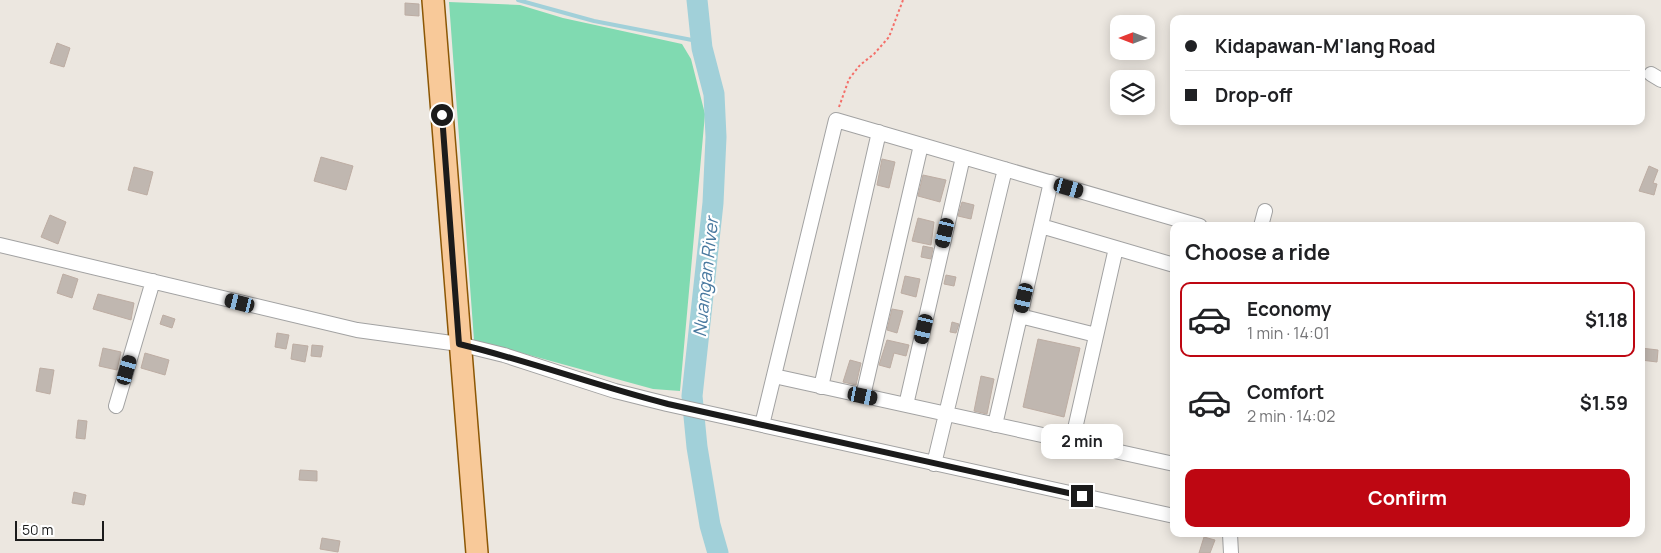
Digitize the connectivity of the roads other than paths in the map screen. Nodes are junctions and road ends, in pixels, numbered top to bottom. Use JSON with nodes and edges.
{"nodes":[{"id":1,"x":434,"y":0,"type":"edge"},
{"id":2,"x":879,"y":132,"type":"junction"},
{"id":3,"x":921,"y":145,"type":"junction"},
{"id":4,"x":963,"y":157,"type":"junction"},
{"id":5,"x":1005,"y":169,"type":"junction"},
{"id":6,"x":1050,"y":182,"type":"junction"},
{"id":7,"x":1265,"y":211,"type":"dead end"},
{"id":8,"x":1186,"y":222,"type":"edge"},
{"id":9,"x":1262,"y":222,"type":"edge"},
{"id":10,"x":1041,"y":226,"type":"junction"},
{"id":11,"x":0,"y":245,"type":"edge"},
{"id":12,"x":1116,"y":248,"type":"junction"},
{"id":13,"x":1170,"y":264,"type":"edge"},
{"id":14,"x":153,"y":281,"type":"junction"},
{"id":15,"x":1020,"y":316,"type":"junction"},
{"id":16,"x":1096,"y":335,"type":"junction"},
{"id":17,"x":459,"y":344,"type":"junction"},
{"id":18,"x":774,"y":376,"type":"junction"},
{"id":19,"x":821,"y":387,"type":"junction"},
{"id":20,"x":863,"y":396,"type":"junction"},
{"id":21,"x":906,"y":405,"type":"junction"},
{"id":22,"x":116,"y":406,"type":"dead end"},
{"id":23,"x":947,"y":414,"type":"junction"},
{"id":24,"x":762,"y":425,"type":"junction"},
{"id":25,"x":995,"y":425,"type":"junction"},
{"id":26,"x":1072,"y":442,"type":"junction"},
{"id":27,"x":1170,"y":463,"type":"edge"},
{"id":28,"x":934,"y":464,"type":"junction"},
{"id":29,"x":1170,"y":515,"type":"edge"},
{"id":30,"x":1230,"y":537,"type":"edge"},
{"id":31,"x":477,"y":553,"type":"edge"},
{"id":32,"x":1230,"y":553,"type":"edge"}],
"edges":[{"from":1,"to":17,"type":"main road"},
{"from":2,"to":3,"type":"street"},
{"from":2,"to":18,"type":"street"},
{"from":2,"to":19,"type":"street"},
{"from":3,"to":4,"type":"street"},
{"from":3,"to":20,"type":"street"},
{"from":4,"to":5,"type":"street"},
{"from":4,"to":21,"type":"street"},
{"from":5,"to":6,"type":"street"},
{"from":5,"to":23,"type":"street"},
{"from":6,"to":8,"type":"street"},
{"from":6,"to":10,"type":"street"},
{"from":7,"to":9,"type":"street"},
{"from":10,"to":12,"type":"street"},
{"from":10,"to":15,"type":"street"},
{"from":11,"to":14,"type":"street"},
{"from":12,"to":13,"type":"street"},
{"from":12,"to":16,"type":"street"},
{"from":14,"to":17,"type":"street"},
{"from":14,"to":22,"type":"street"},
{"from":15,"to":16,"type":"street"},
{"from":15,"to":25,"type":"street"},
{"from":16,"to":26,"type":"street"},
{"from":17,"to":24,"type":"street"},
{"from":17,"to":31,"type":"main road"},
{"from":18,"to":19,"type":"street"},
{"from":18,"to":24,"type":"street"},
{"from":19,"to":20,"type":"street"},
{"from":20,"to":21,"type":"street"},
{"from":21,"to":23,"type":"street"},
{"from":23,"to":25,"type":"street"},
{"from":23,"to":28,"type":"street"},
{"from":24,"to":28,"type":"street"},
{"from":25,"to":26,"type":"street"},
{"from":26,"to":27,"type":"street"},
{"from":28,"to":29,"type":"street"},
{"from":30,"to":32,"type":"street"}]}
